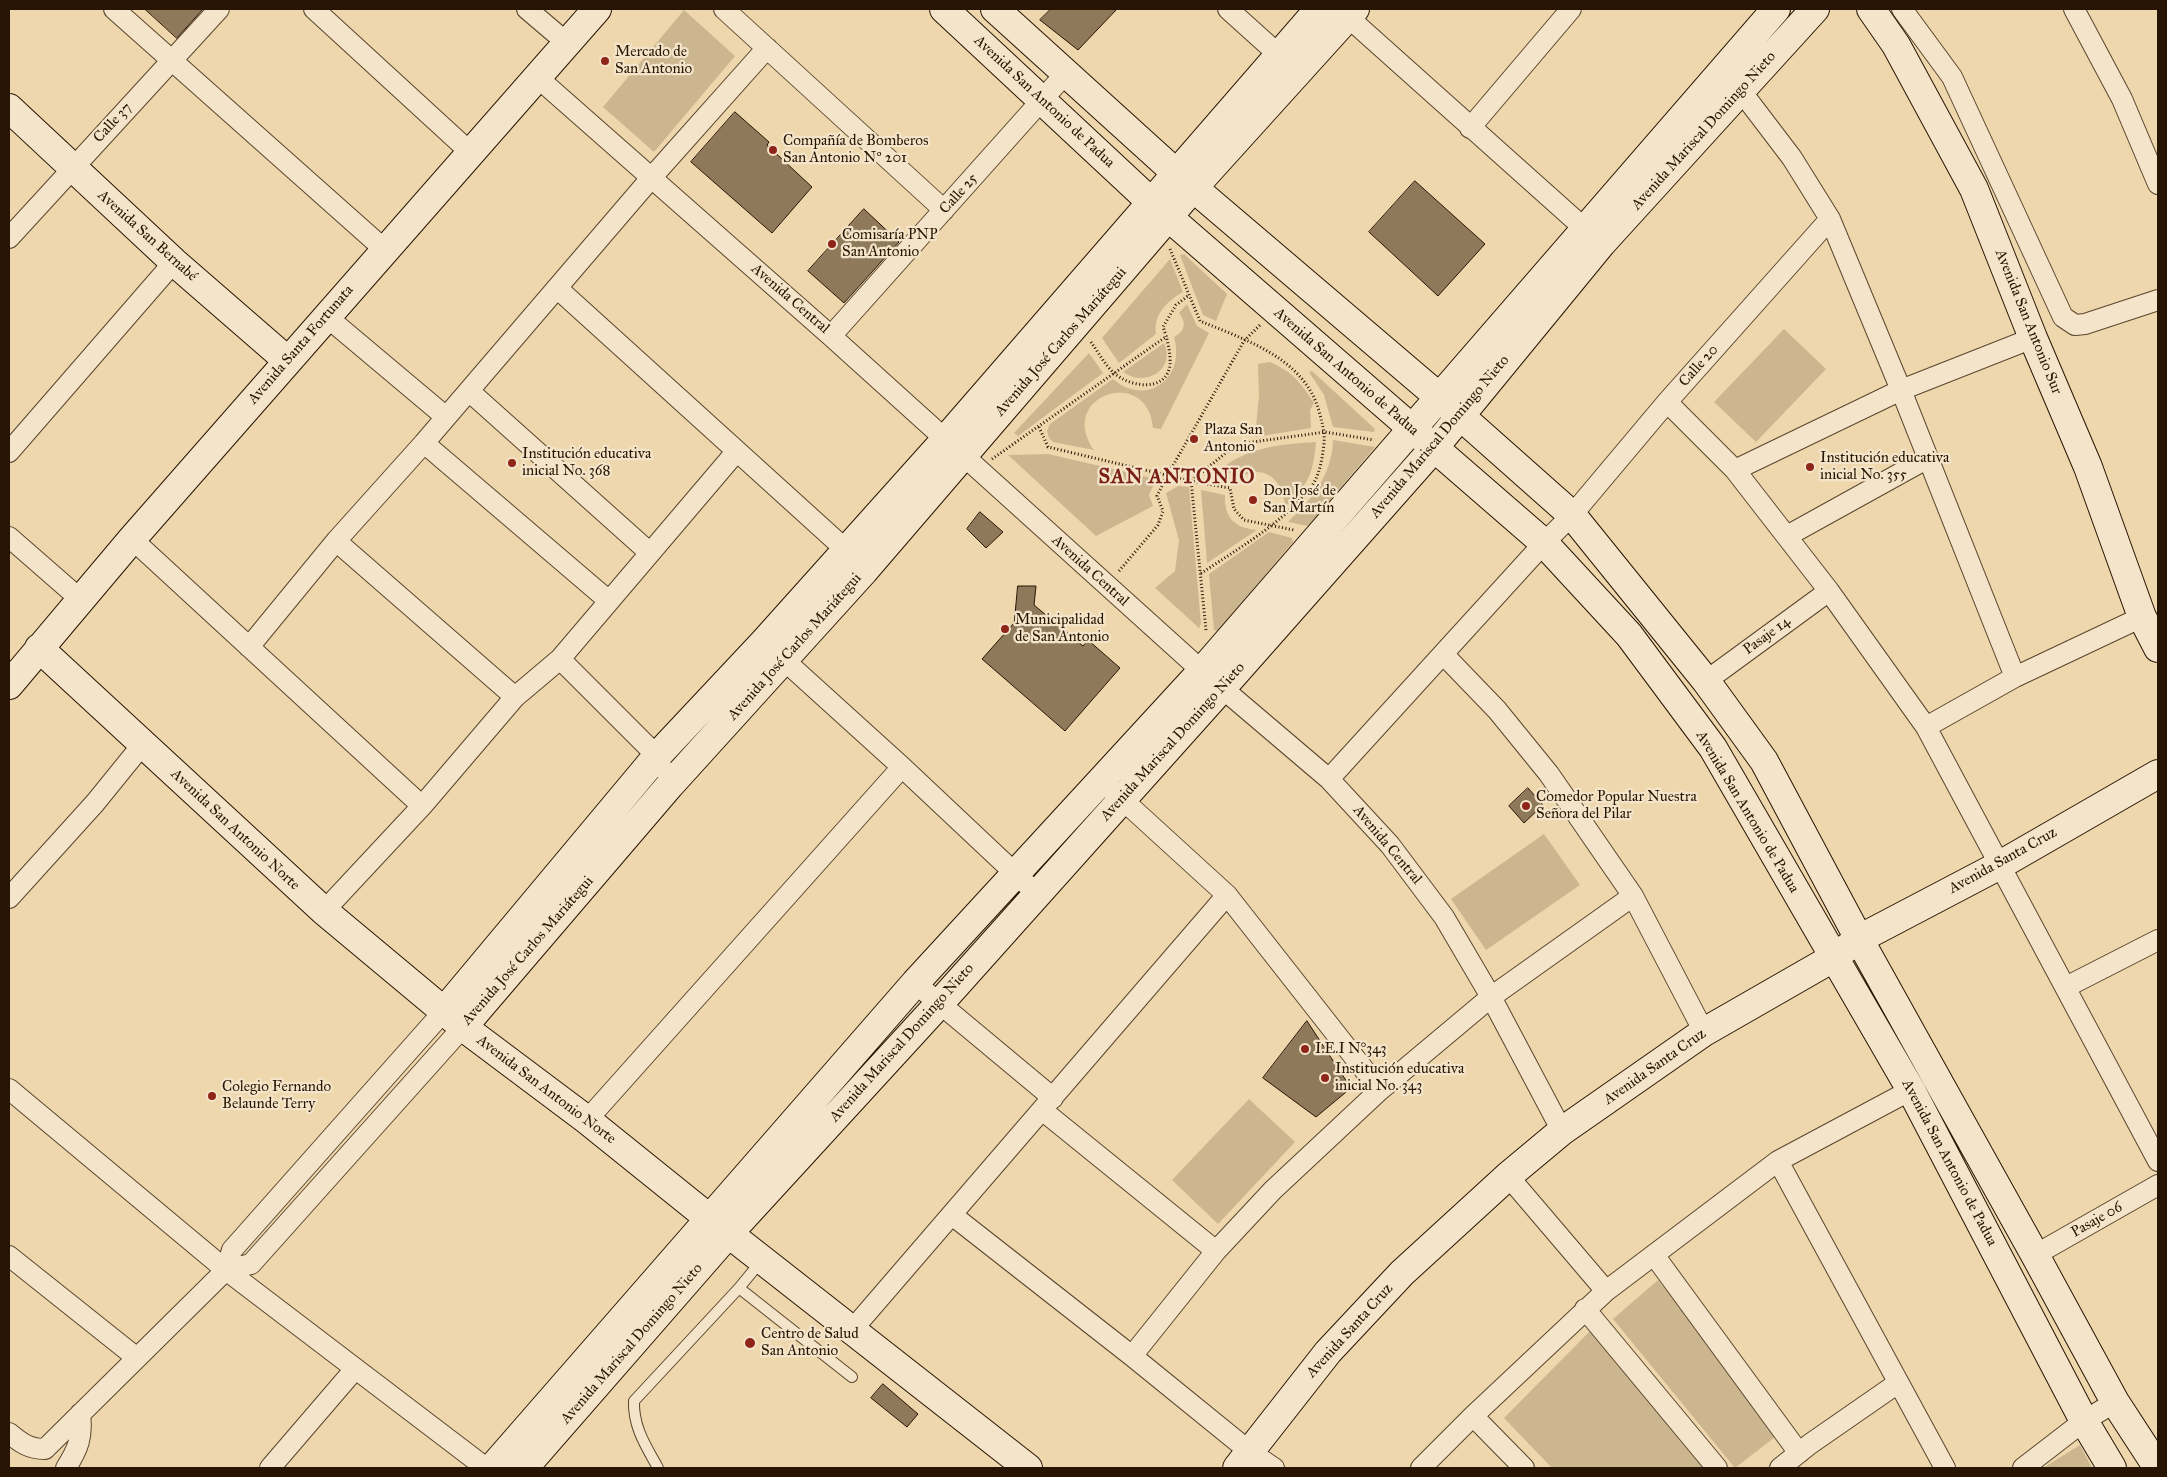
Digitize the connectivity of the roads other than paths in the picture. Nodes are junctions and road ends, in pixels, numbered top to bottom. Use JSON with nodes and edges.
{"nodes":[{"id":1,"x":114,"y":9,"type":"edge"},
{"id":2,"x":219,"y":9,"type":"edge"},
{"id":3,"x":314,"y":9,"type":"edge"},
{"id":4,"x":527,"y":9,"type":"edge"},
{"id":5,"x":597,"y":9,"type":"edge"},
{"id":6,"x":724,"y":9,"type":"edge"},
{"id":7,"x":944,"y":9,"type":"edge"},
{"id":8,"x":995,"y":9,"type":"edge"},
{"id":9,"x":1228,"y":9,"type":"edge"},
{"id":10,"x":1319,"y":9,"type":"edge"},
{"id":11,"x":1571,"y":9,"type":"edge"},
{"id":12,"x":1776,"y":9,"type":"edge"},
{"id":13,"x":1814,"y":9,"type":"edge"},
{"id":14,"x":1871,"y":9,"type":"edge"},
{"id":15,"x":1902,"y":9,"type":"edge"},
{"id":16,"x":2074,"y":9,"type":"edge"},
{"id":17,"x":1347,"y":11,"type":"edge"},
{"id":18,"x":567,"y":43,"type":"junction"},
{"id":19,"x":767,"y":48,"type":"junction"},
{"id":20,"x":172,"y":61,"type":"junction"},
{"id":21,"x":1288,"y":63,"type":"junction"},
{"id":22,"x":1721,"y":72,"type":"junction"},
{"id":23,"x":1066,"y":73,"type":"junction"},
{"id":24,"x":537,"y":77,"type":"junction"},
{"id":25,"x":1741,"y":90,"type":"junction"},
{"id":26,"x":1044,"y":100,"type":"junction"},
{"id":27,"x":9,"y":108,"type":"edge"},
{"id":28,"x":1470,"y":128,"type":"junction"},
{"id":29,"x":471,"y":153,"type":"junction"},
{"id":30,"x":72,"y":168,"type":"junction"},
{"id":31,"x":652,"y":178,"type":"junction"},
{"id":32,"x":1185,"y":180,"type":"junction"},
{"id":33,"x":2158,"y":184,"type":"edge"},
{"id":34,"x":1160,"y":209,"type":"junction"},
{"id":35,"x":944,"y":210,"type":"junction"},
{"id":36,"x":1830,"y":219,"type":"junction"},
{"id":37,"x":1585,"y":229,"type":"junction"},
{"id":38,"x":9,"y":238,"type":"edge"},
{"id":39,"x":385,"y":250,"type":"junction"},
{"id":40,"x":174,"y":262,"type":"junction"},
{"id":41,"x":557,"y":288,"type":"junction"},
{"id":42,"x":2158,"y":300,"type":"edge"},
{"id":43,"x":327,"y":317,"type":"junction"},
{"id":44,"x":832,"y":336,"type":"junction"},
{"id":45,"x":2033,"y":338,"type":"junction"},
{"id":46,"x":288,"y":361,"type":"junction"},
{"id":47,"x":1901,"y":390,"type":"junction"},
{"id":48,"x":469,"y":391,"type":"junction"},
{"id":49,"x":1439,"y":397,"type":"junction"},
{"id":50,"x":1667,"y":402,"type":"junction"},
{"id":51,"x":1461,"y":416,"type":"junction"},
{"id":52,"x":446,"y":418,"type":"junction"},
{"id":53,"x":1413,"y":430,"type":"junction"},
{"id":54,"x":424,"y":443,"type":"junction"},
{"id":55,"x":954,"y":448,"type":"junction"},
{"id":56,"x":1434,"y":448,"type":"junction"},
{"id":57,"x":9,"y":452,"type":"edge"},
{"id":58,"x":736,"y":452,"type":"junction"},
{"id":59,"x":1928,"y":458,"type":"junction"},
{"id":60,"x":1736,"y":470,"type":"junction"},
{"id":61,"x":1572,"y":515,"type":"junction"},
{"id":62,"x":1787,"y":536,"type":"junction"},
{"id":63,"x":9,"y":538,"type":"edge"},
{"id":64,"x":132,"y":539,"type":"junction"},
{"id":65,"x":336,"y":541,"type":"junction"},
{"id":66,"x":1544,"y":543,"type":"junction"},
{"id":67,"x":845,"y":549,"type":"junction"},
{"id":68,"x":650,"y":553,"type":"junction"},
{"id":69,"x":1829,"y":591,"type":"junction"},
{"id":70,"x":80,"y":599,"type":"junction"},
{"id":71,"x":609,"y":601,"type":"junction"},
{"id":72,"x":2142,"y":617,"type":"junction"},
{"id":73,"x":764,"y":642,"type":"junction"},
{"id":74,"x":249,"y":647,"type":"junction"},
{"id":75,"x":39,"y":648,"type":"junction"},
{"id":76,"x":2158,"y":648,"type":"edge"},
{"id":77,"x":1443,"y":654,"type":"junction"},
{"id":78,"x":560,"y":659,"type":"junction"},
{"id":79,"x":784,"y":661,"type":"junction"},
{"id":80,"x":2015,"y":677,"type":"junction"},
{"id":81,"x":1212,"y":680,"type":"junction"},
{"id":82,"x":1706,"y":682,"type":"junction"},
{"id":83,"x":9,"y":684,"type":"edge"},
{"id":84,"x":515,"y":697,"type":"junction"},
{"id":85,"x":1926,"y":727,"type":"junction"},
{"id":86,"x":142,"y":745,"type":"junction"},
{"id":87,"x":658,"y":756,"type":"junction"},
{"id":88,"x":902,"y":767,"type":"junction"},
{"id":89,"x":2158,"y":774,"type":"edge"},
{"id":90,"x":1329,"y":779,"type":"junction"},
{"id":91,"x":1101,"y":780,"type":"junction"},
{"id":92,"x":670,"y":785,"type":"junction"},
{"id":93,"x":1122,"y":798,"type":"junction"},
{"id":94,"x":422,"y":806,"type":"junction"},
{"id":95,"x":1058,"y":828,"type":"junction"},
{"id":96,"x":1078,"y":848,"type":"junction"},
{"id":97,"x":2000,"y":865,"type":"junction"},
{"id":98,"x":1016,"y":874,"type":"junction"},
{"id":99,"x":1037,"y":894,"type":"junction"},
{"id":100,"x":1227,"y":895,"type":"junction"},
{"id":101,"x":1633,"y":896,"type":"junction"},
{"id":102,"x":9,"y":898,"type":"edge"},
{"id":103,"x":324,"y":912,"type":"junction"},
{"id":104,"x":1859,"y":939,"type":"junction"},
{"id":105,"x":2158,"y":940,"type":"edge"},
{"id":106,"x":1834,"y":958,"type":"junction"},
{"id":107,"x":915,"y":983,"type":"junction"},
{"id":108,"x":2066,"y":987,"type":"junction"},
{"id":109,"x":1491,"y":997,"type":"junction"},
{"id":110,"x":939,"y":1004,"type":"junction"},
{"id":111,"x":453,"y":1019,"type":"junction"},
{"id":112,"x":1704,"y":1032,"type":"junction"},
{"id":113,"x":9,"y":1089,"type":"edge"},
{"id":114,"x":1380,"y":1090,"type":"junction"},
{"id":115,"x":1911,"y":1090,"type":"junction"},
{"id":116,"x":1048,"y":1104,"type":"junction"},
{"id":117,"x":587,"y":1120,"type":"junction"},
{"id":118,"x":1562,"y":1132,"type":"junction"},
{"id":119,"x":1778,"y":1161,"type":"junction"},
{"id":120,"x":2158,"y":1161,"type":"edge"},
{"id":121,"x":1508,"y":1176,"type":"junction"},
{"id":122,"x":2158,"y":1184,"type":"edge"},
{"id":123,"x":952,"y":1214,"type":"junction"},
{"id":124,"x":719,"y":1226,"type":"junction"},
{"id":125,"x":1216,"y":1251,"type":"junction"},
{"id":126,"x":1654,"y":1255,"type":"junction"},
{"id":127,"x":2035,"y":1255,"type":"junction"},
{"id":128,"x":9,"y":1256,"type":"edge"},
{"id":129,"x":762,"y":1259,"type":"junction"},
{"id":130,"x":226,"y":1270,"type":"junction"},
{"id":131,"x":739,"y":1288,"type":"junction"},
{"id":132,"x":1606,"y":1291,"type":"junction"},
{"id":133,"x":1585,"y":1309,"type":"junction"},
{"id":134,"x":852,"y":1330,"type":"junction"},
{"id":135,"x":1132,"y":1356,"type":"junction"},
{"id":136,"x":137,"y":1358,"type":"junction"},
{"id":137,"x":355,"y":1369,"type":"junction"},
{"id":138,"x":852,"y":1376,"type":"dead end"},
{"id":139,"x":1898,"y":1383,"type":"junction"},
{"id":140,"x":2115,"y":1402,"type":"junction"},
{"id":141,"x":80,"y":1414,"type":"junction"},
{"id":142,"x":1473,"y":1416,"type":"junction"},
{"id":143,"x":2084,"y":1421,"type":"junction"},
{"id":144,"x":9,"y":1433,"type":"edge"},
{"id":145,"x":1800,"y":1452,"type":"junction"},
{"id":146,"x":1243,"y":1460,"type":"edge"},
{"id":147,"x":1025,"y":1467,"type":"edge"},
{"id":148,"x":66,"y":1468,"type":"edge"},
{"id":149,"x":270,"y":1468,"type":"edge"},
{"id":150,"x":486,"y":1468,"type":"edge"},
{"id":151,"x":492,"y":1468,"type":"edge"},
{"id":152,"x":524,"y":1468,"type":"edge"},
{"id":153,"x":658,"y":1468,"type":"edge"},
{"id":154,"x":1274,"y":1468,"type":"edge"},
{"id":155,"x":1421,"y":1468,"type":"edge"},
{"id":156,"x":1524,"y":1468,"type":"edge"},
{"id":157,"x":1717,"y":1468,"type":"edge"},
{"id":158,"x":1780,"y":1468,"type":"edge"},
{"id":159,"x":1945,"y":1468,"type":"edge"},
{"id":160,"x":2023,"y":1468,"type":"edge"},
{"id":161,"x":2112,"y":1468,"type":"edge"},
{"id":162,"x":2158,"y":1468,"type":"edge"}],
"edges":[{"from":1,"to":20,"type":"street"},
{"from":2,"to":20,"type":"street","name":"Calle 37"},
{"from":3,"to":29,"type":"street"},
{"from":4,"to":18,"type":"street"},
{"from":5,"to":18,"type":"street","name":"Avenida Santa Fortunata"},
{"from":6,"to":19,"type":"street"},
{"from":7,"to":26,"type":"street","name":"Avenida San Antonio de Padua"},
{"from":8,"to":23,"type":"street","name":"Avenida San Antonio de Padua"},
{"from":9,"to":21,"type":"street"},
{"from":10,"to":21,"type":"street","name":"Avenida José Carlos Mariátegui"},
{"from":11,"to":28,"type":"street"},
{"from":12,"to":22,"type":"street","name":"Avenida Mariscal Domingo Nieto"},
{"from":13,"to":25,"type":"street","name":"Avenida Mariscal Domingo Nieto"},
{"from":14,"to":45,"type":"street","name":"Avenida San Antonio Sur"},
{"from":15,"to":42,"type":"street"},
{"from":16,"to":33,"type":"street"},
{"from":17,"to":21,"type":"street","name":"Avenida José Carlos Mariátegui"},
{"from":17,"to":28,"type":"street"},
{"from":18,"to":24,"type":"street","name":"Avenida Santa Fortunata"},
{"from":19,"to":31,"type":"street"},
{"from":19,"to":35,"type":"street"},
{"from":20,"to":30,"type":"street","name":"Calle 37"},
{"from":20,"to":39,"type":"street"},
{"from":21,"to":32,"type":"street","name":"Avenida José Carlos Mariátegui"},
{"from":22,"to":25,"type":"street"},
{"from":22,"to":37,"type":"street","name":"Avenida Mariscal Domingo Nieto"},
{"from":23,"to":26,"type":"street","name":"Calle 25"},
{"from":23,"to":32,"type":"street","name":"Avenida San Antonio de Padua"},
{"from":24,"to":29,"type":"street","name":"Avenida Santa Fortunata"},
{"from":24,"to":31,"type":"street","name":"Avenida Central"},
{"from":25,"to":36,"type":"street"},
{"from":25,"to":51,"type":"street","name":"Avenida Mariscal Domingo Nieto"},
{"from":26,"to":34,"type":"street","name":"Avenida San Antonio de Padua"},
{"from":26,"to":35,"type":"street","name":"Calle 25"},
{"from":27,"to":30,"type":"street","name":"Avenida San Bernabé"},
{"from":28,"to":37,"type":"street"},
{"from":29,"to":39,"type":"street","name":"Avenida Santa Fortunata"},
{"from":30,"to":38,"type":"street","name":"Calle 37"},
{"from":30,"to":40,"type":"street","name":"Avenida San Bernabé"},
{"from":31,"to":41,"type":"street"},
{"from":31,"to":44,"type":"street","name":"Avenida Central"},
{"from":32,"to":34,"type":"street","name":"Avenida José Carlos Mariátegui"},
{"from":32,"to":49,"type":"street","name":"Avenida San Antonio de Padua"},
{"from":34,"to":53,"type":"street","name":"Avenida San Antonio de Padua"},
{"from":34,"to":55,"type":"street","name":"Avenida José Carlos Mariátegui"},
{"from":35,"to":44,"type":"street","name":"Calle 25"},
{"from":36,"to":47,"type":"street"},
{"from":36,"to":50,"type":"street","name":"Calle 20"},
{"from":37,"to":49,"type":"street","name":"Avenida Mariscal Domingo Nieto"},
{"from":39,"to":43,"type":"street","name":"Avenida Santa Fortunata"},
{"from":40,"to":46,"type":"street","name":"Avenida San Bernabé"},
{"from":40,"to":57,"type":"street"},
{"from":41,"to":48,"type":"street"},
{"from":41,"to":58,"type":"street"},
{"from":43,"to":46,"type":"street","name":"Avenida Santa Fortunata"},
{"from":43,"to":52,"type":"street"},
{"from":44,"to":55,"type":"street","name":"Avenida Central"},
{"from":45,"to":47,"type":"street"},
{"from":45,"to":72,"type":"street","name":"Avenida San Antonio Sur"},
{"from":46,"to":64,"type":"street","name":"Avenida Santa Fortunata"},
{"from":47,"to":59,"type":"street"},
{"from":47,"to":60,"type":"street"},
{"from":48,"to":52,"type":"street"},
{"from":48,"to":68,"type":"street"},
{"from":49,"to":51,"type":"street","name":"Avenida San Antonio de Padua"},
{"from":49,"to":53,"type":"street","name":"Avenida Mariscal Domingo Nieto"},
{"from":50,"to":60,"type":"street"},
{"from":50,"to":61,"type":"street","name":"Calle 20"},
{"from":51,"to":56,"type":"street","name":"Avenida Mariscal Domingo Nieto"},
{"from":51,"to":61,"type":"street","name":"Avenida San Antonio de Padua"},
{"from":52,"to":54,"type":"street"},
{"from":53,"to":56,"type":"street","name":"Avenida San Antonio de Padua"},
{"from":53,"to":81,"type":"street","name":"Avenida Mariscal Domingo Nieto"},
{"from":54,"to":65,"type":"street"},
{"from":54,"to":71,"type":"street"},
{"from":55,"to":67,"type":"street","name":"Avenida José Carlos Mariátegui"},
{"from":55,"to":79,"type":"street","name":"Avenida José Carlos Mariátegui"},
{"from":55,"to":81,"type":"street","name":"Avenida Central"},
{"from":56,"to":66,"type":"street","name":"Avenida San Antonio de Padua"},
{"from":56,"to":81,"type":"street","name":"Avenida Mariscal Domingo Nieto"},
{"from":58,"to":67,"type":"street"},
{"from":58,"to":68,"type":"street"},
{"from":59,"to":62,"type":"street"},
{"from":59,"to":80,"type":"street"},
{"from":60,"to":62,"type":"street"},
{"from":61,"to":66,"type":"street","name":"Calle 20"},
{"from":61,"to":82,"type":"street","name":"Avenida San Antonio de Padua"},
{"from":62,"to":69,"type":"street"},
{"from":63,"to":70,"type":"street"},
{"from":64,"to":70,"type":"street","name":"Avenida Santa Fortunata"},
{"from":64,"to":74,"type":"street"},
{"from":65,"to":74,"type":"street"},
{"from":65,"to":84,"type":"street"},
{"from":66,"to":77,"type":"street","name":"Calle 20"},
{"from":66,"to":106,"type":"street","name":"Avenida San Antonio de Padua"},
{"from":67,"to":73,"type":"street","name":"Avenida José Carlos Mariátegui"},
{"from":68,"to":71,"type":"street"},
{"from":69,"to":82,"type":"street","name":"Pasaje 14"},
{"from":69,"to":85,"type":"street"},
{"from":70,"to":75,"type":"street","name":"Avenida Santa Fortunata"},
{"from":71,"to":78,"type":"street"},
{"from":72,"to":76,"type":"street","name":"Avenida San Antonio Sur"},
{"from":72,"to":80,"type":"street"},
{"from":73,"to":79,"type":"street"},
{"from":73,"to":87,"type":"street","name":"Avenida José Carlos Mariátegui"},
{"from":74,"to":94,"type":"street"},
{"from":75,"to":83,"type":"street","name":"Avenida Santa Fortunata"},
{"from":75,"to":86,"type":"street","name":"Avenida San Antonio Norte"},
{"from":77,"to":90,"type":"street","name":"Calle 20"},
{"from":77,"to":101,"type":"street"},
{"from":78,"to":84,"type":"street"},
{"from":78,"to":87,"type":"street"},
{"from":79,"to":88,"type":"street"},
{"from":79,"to":92,"type":"street","name":"Avenida José Carlos Mariátegui"},
{"from":80,"to":85,"type":"street"},
{"from":81,"to":90,"type":"street","name":"Avenida Central"},
{"from":81,"to":91,"type":"street","name":"Avenida Mariscal Domingo Nieto"},
{"from":81,"to":93,"type":"street","name":"Avenida Mariscal Domingo Nieto"},
{"from":82,"to":104,"type":"street","name":"Avenida San Antonio de Padua"},
{"from":84,"to":94,"type":"street"},
{"from":85,"to":97,"type":"street"},
{"from":86,"to":102,"type":"street"},
{"from":86,"to":103,"type":"street","name":"Avenida San Antonio Norte"},
{"from":87,"to":92,"type":"street"},
{"from":87,"to":111,"type":"street","name":"Avenida José Carlos Mariátegui"},
{"from":88,"to":98,"type":"street"},
{"from":88,"to":117,"type":"street"},
{"from":89,"to":97,"type":"street","name":"Avenida Santa Cruz"},
{"from":90,"to":109,"type":"street","name":"Avenida Central"},
{"from":91,"to":93,"type":"street"},
{"from":91,"to":95,"type":"street","name":"Avenida Mariscal Domingo Nieto"},
{"from":92,"to":111,"type":"street","name":"Avenida José Carlos Mariátegui"},
{"from":93,"to":96,"type":"street","name":"Avenida Mariscal Domingo Nieto"},
{"from":93,"to":100,"type":"street"},
{"from":94,"to":103,"type":"street"},
{"from":95,"to":96,"type":"street"},
{"from":95,"to":98,"type":"street","name":"Avenida Mariscal Domingo Nieto"},
{"from":96,"to":99,"type":"street","name":"Avenida Mariscal Domingo Nieto"},
{"from":97,"to":104,"type":"street","name":"Avenida Santa Cruz"},
{"from":97,"to":108,"type":"street"},
{"from":98,"to":99,"type":"street"},
{"from":98,"to":107,"type":"street","name":"Avenida Mariscal Domingo Nieto"},
{"from":99,"to":110,"type":"street","name":"Avenida Mariscal Domingo Nieto"},
{"from":100,"to":114,"type":"street"},
{"from":100,"to":116,"type":"street"},
{"from":101,"to":109,"type":"street"},
{"from":101,"to":112,"type":"street"},
{"from":103,"to":111,"type":"street","name":"Avenida San Antonio Norte"},
{"from":104,"to":106,"type":"street","name":"Avenida Santa Cruz"},
{"from":104,"to":127,"type":"street","name":"Avenida San Antonio de Padua"},
{"from":105,"to":108,"type":"street"},
{"from":106,"to":112,"type":"street","name":"Avenida Santa Cruz"},
{"from":106,"to":115,"type":"street","name":"Avenida San Antonio de Padua"},
{"from":107,"to":110,"type":"street"},
{"from":107,"to":124,"type":"street","name":"Avenida Mariscal Domingo Nieto"},
{"from":108,"to":120,"type":"street"},
{"from":109,"to":114,"type":"street"},
{"from":109,"to":118,"type":"street","name":"Avenida Central"},
{"from":110,"to":116,"type":"street"},
{"from":110,"to":124,"type":"street","name":"Avenida Mariscal Domingo Nieto"},
{"from":111,"to":117,"type":"street","name":"Avenida San Antonio Norte"},
{"from":111,"to":130,"type":"street","name":"Avenida José Carlos Mariátegui"},
{"from":112,"to":118,"type":"street","name":"Avenida Santa Cruz"},
{"from":113,"to":130,"type":"street"},
{"from":114,"to":125,"type":"street"},
{"from":115,"to":119,"type":"street"},
{"from":115,"to":143,"type":"street","name":"Avenida San Antonio de Padua"},
{"from":116,"to":123,"type":"street"},
{"from":116,"to":125,"type":"street"},
{"from":117,"to":124,"type":"street","name":"Avenida San Antonio Norte"},
{"from":118,"to":121,"type":"street","name":"Avenida Santa Cruz"},
{"from":119,"to":126,"type":"street"},
{"from":119,"to":139,"type":"street"},
{"from":121,"to":132,"type":"street"},
{"from":121,"to":146,"type":"street","name":"Avenida Santa Cruz"},
{"from":122,"to":127,"type":"street","name":"Pasaje 06"},
{"from":123,"to":134,"type":"street"},
{"from":123,"to":135,"type":"street"},
{"from":124,"to":129,"type":"street","name":"Avenida San Antonio Norte"},
{"from":124,"to":151,"type":"street","name":"Avenida Mariscal Domingo Nieto"},
{"from":124,"to":152,"type":"street","name":"Avenida Mariscal Domingo Nieto"},
{"from":125,"to":135,"type":"street"},
{"from":126,"to":132,"type":"street"},
{"from":126,"to":145,"type":"street"},
{"from":127,"to":140,"type":"street","name":"Avenida San Antonio de Padua"},
{"from":128,"to":136,"type":"street"},
{"from":129,"to":131,"type":"lane"},
{"from":129,"to":134,"type":"street","name":"Avenida San Antonio Norte"},
{"from":130,"to":136,"type":"street","name":"Avenida José Carlos Mariátegui"},
{"from":130,"to":137,"type":"street"},
{"from":131,"to":138,"type":"lane"},
{"from":131,"to":153,"type":"lane"},
{"from":132,"to":133,"type":"street"},
{"from":133,"to":142,"type":"street"},
{"from":133,"to":157,"type":"street"},
{"from":134,"to":147,"type":"street","name":"Avenida San Antonio Norte"},
{"from":135,"to":146,"type":"street"},
{"from":136,"to":141,"type":"street","name":"Avenida José Carlos Mariátegui"},
{"from":137,"to":149,"type":"street"},
{"from":137,"to":150,"type":"street"},
{"from":139,"to":145,"type":"street"},
{"from":139,"to":159,"type":"street"},
{"from":140,"to":143,"type":"street"},
{"from":140,"to":162,"type":"street","name":"Avenida San Antonio de Padua"},
{"from":141,"to":144,"type":"street","name":"Avenida José Carlos Mariátegui"},
{"from":141,"to":148,"type":"street"},
{"from":142,"to":155,"type":"street"},
{"from":142,"to":156,"type":"street"},
{"from":143,"to":160,"type":"street"},
{"from":143,"to":161,"type":"street","name":"Avenida San Antonio de Padua"},
{"from":145,"to":158,"type":"street"},
{"from":146,"to":154,"type":"street"}]}
